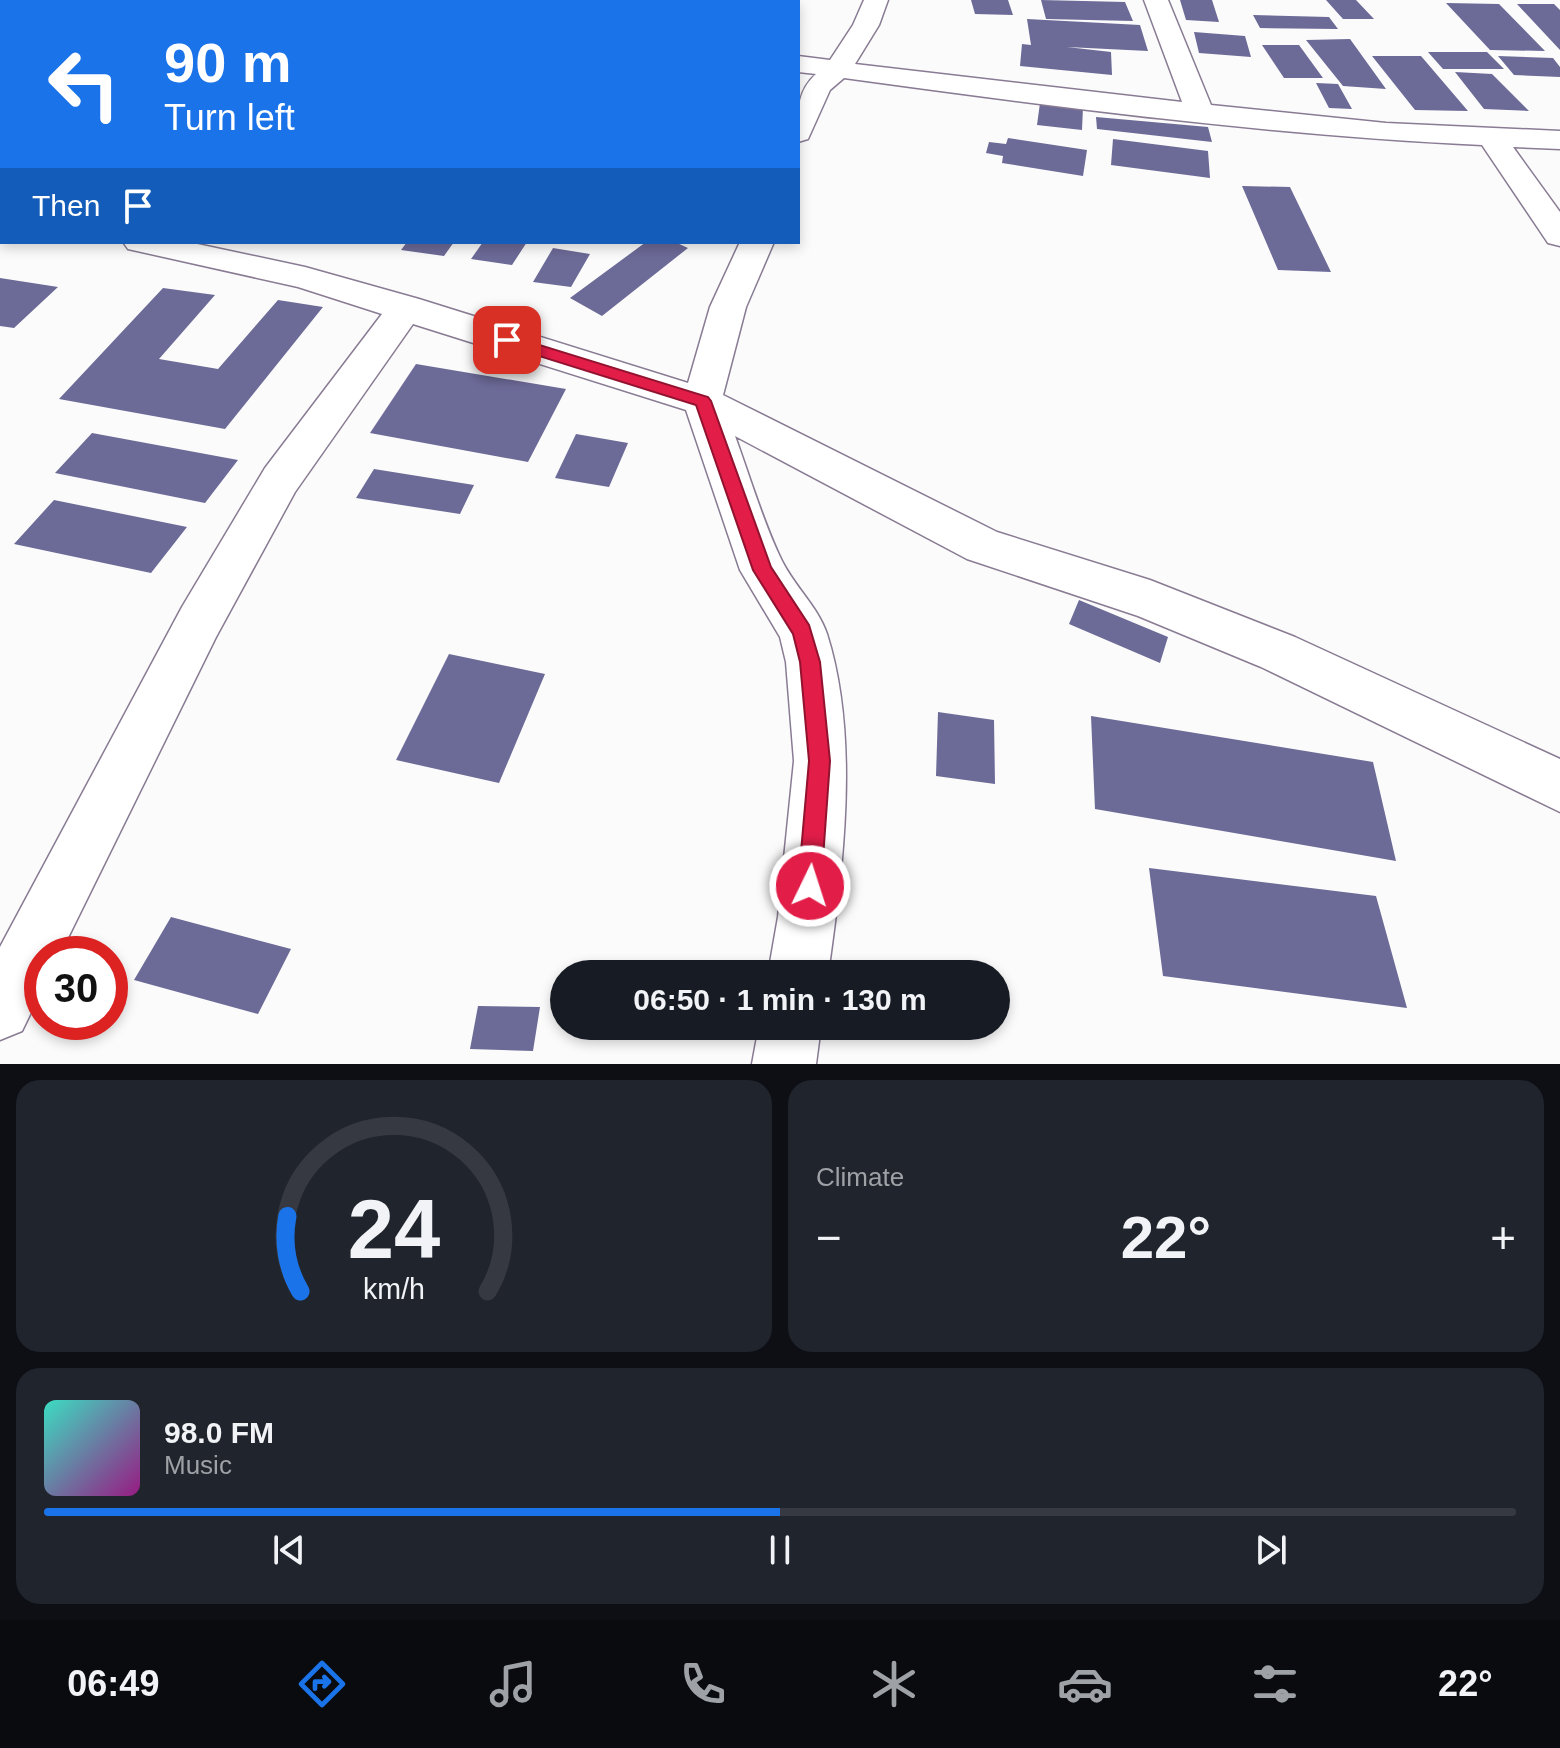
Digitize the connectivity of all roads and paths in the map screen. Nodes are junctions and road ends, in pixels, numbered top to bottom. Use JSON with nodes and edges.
{"nodes":[{"id":1,"x":876,"y":0,"type":"edge"},
{"id":2,"x":1156,"y":0,"type":"edge"},
{"id":3,"x":800,"y":64,"type":"edge"},
{"id":4,"x":837,"y":70,"type":"junction"},
{"id":5,"x":1199,"y":110,"type":"junction"},
{"id":6,"x":800,"y":128,"type":"edge"},
{"id":7,"x":1493,"y":139,"type":"junction"},
{"id":8,"x":1560,"y":140,"type":"edge"},
{"id":9,"x":1560,"y":236,"type":"edge"},
{"id":10,"x":149,"y":244,"type":"edge"},
{"id":11,"x":756,"y":244,"type":"edge"},
{"id":12,"x":406,"y":307,"type":"junction"},
{"id":13,"x":702,"y":401,"type":"junction"},
{"id":14,"x":1560,"y":786,"type":"edge"},
{"id":15,"x":800,"y":960,"type":"edge"},
{"id":16,"x":0,"y":1009,"type":"edge"},
{"id":17,"x":788,"y":1040,"type":"edge"},
{"id":18,"x":784,"y":1064,"type":"edge"}],
"edges":[{"from":1,"to":4,"type":"street"},
{"from":2,"to":5,"type":"street"},
{"from":3,"to":4,"type":"street"},
{"from":4,"to":5,"type":"street"},
{"from":4,"to":6,"type":"street"},
{"from":5,"to":7,"type":"street"},
{"from":7,"to":8,"type":"street"},
{"from":7,"to":9,"type":"street"},
{"from":10,"to":12,"type":"street"},
{"from":11,"to":13,"type":"street"},
{"from":12,"to":13,"type":"street"},
{"from":12,"to":16,"type":"street"},
{"from":13,"to":14,"type":"street"},
{"from":13,"to":15,"type":"street"},
{"from":17,"to":18,"type":"street"}]}
